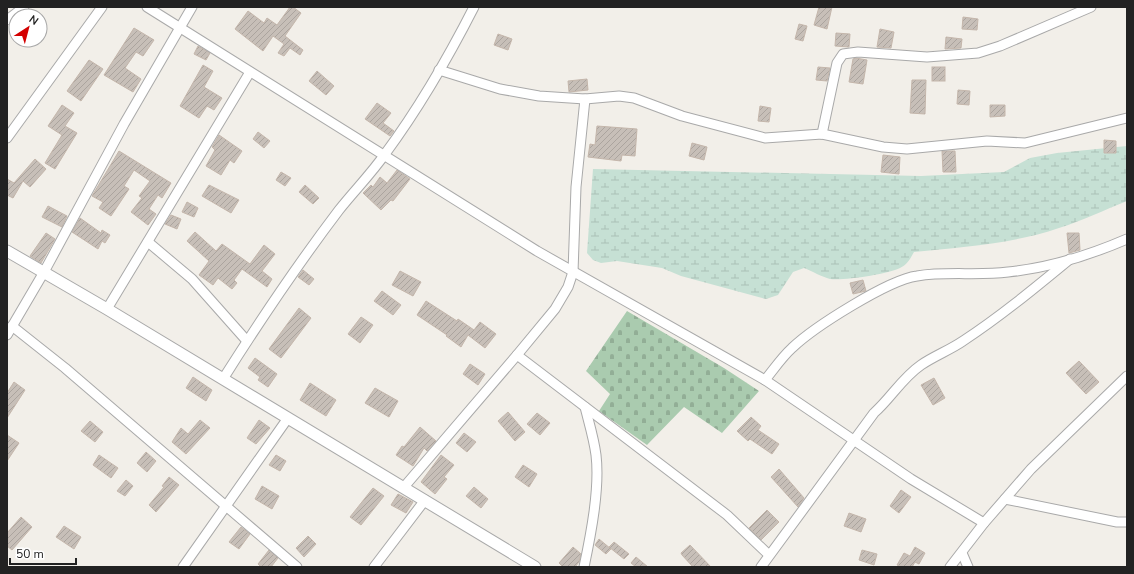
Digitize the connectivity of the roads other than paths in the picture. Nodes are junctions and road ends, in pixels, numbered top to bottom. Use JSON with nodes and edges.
{"nodes":[{"id":1,"x":24,"y":7,"type":"edge"},
{"id":2,"x":102,"y":7,"type":"edge"},
{"id":3,"x":147,"y":7,"type":"edge"},
{"id":4,"x":192,"y":7,"type":"edge"},
{"id":5,"x":474,"y":7,"type":"edge"},
{"id":6,"x":1091,"y":7,"type":"edge"},
{"id":7,"x":7,"y":20,"type":"edge"},
{"id":8,"x":179,"y":27,"type":"junction"},
{"id":9,"x":439,"y":70,"type":"junction"},
{"id":10,"x":250,"y":72,"type":"junction"},
{"id":11,"x":585,"y":99,"type":"junction"},
{"id":12,"x":1127,"y":118,"type":"edge"},
{"id":13,"x":822,"y":134,"type":"junction"},
{"id":14,"x":7,"y":138,"type":"edge"},
{"id":15,"x":384,"y":156,"type":"junction"},
{"id":16,"x":1127,"y":239,"type":"edge"},
{"id":17,"x":148,"y":242,"type":"junction"},
{"id":18,"x":7,"y":251,"type":"edge"},
{"id":19,"x":1070,"y":259,"type":"junction"},
{"id":20,"x":44,"y":272,"type":"junction"},
{"id":21,"x":573,"y":272,"type":"junction"},
{"id":22,"x":107,"y":309,"type":"junction"},
{"id":23,"x":12,"y":326,"type":"junction"},
{"id":24,"x":7,"y":335,"type":"edge"},
{"id":25,"x":247,"y":340,"type":"junction"},
{"id":26,"x":517,"y":355,"type":"junction"},
{"id":27,"x":1127,"y":376,"type":"edge"},
{"id":28,"x":223,"y":379,"type":"junction"},
{"id":29,"x":765,"y":380,"type":"junction"},
{"id":30,"x":585,"y":407,"type":"junction"},
{"id":31,"x":288,"y":418,"type":"junction"},
{"id":32,"x":855,"y":440,"type":"junction"},
{"id":33,"x":404,"y":487,"type":"junction"},
{"id":34,"x":1005,"y":499,"type":"junction"},
{"id":35,"x":425,"y":500,"type":"junction"},
{"id":36,"x":225,"y":506,"type":"junction"},
{"id":37,"x":1127,"y":522,"type":"edge"},
{"id":38,"x":984,"y":523,"type":"junction"},
{"id":39,"x":962,"y":553,"type":"junction"},
{"id":40,"x":769,"y":556,"type":"junction"},
{"id":41,"x":183,"y":567,"type":"edge"},
{"id":42,"x":297,"y":567,"type":"edge"},
{"id":43,"x":374,"y":567,"type":"edge"},
{"id":44,"x":535,"y":567,"type":"edge"},
{"id":45,"x":584,"y":567,"type":"edge"},
{"id":46,"x":761,"y":567,"type":"edge"},
{"id":47,"x":950,"y":567,"type":"edge"},
{"id":48,"x":968,"y":567,"type":"edge"}],
"edges":[{"from":1,"to":7,"type":"street"},
{"from":2,"to":14,"type":"street"},
{"from":3,"to":8,"type":"street"},
{"from":4,"to":8,"type":"street"},
{"from":5,"to":9,"type":"street"},
{"from":6,"to":13,"type":"street"},
{"from":8,"to":10,"type":"street"},
{"from":8,"to":20,"type":"street"},
{"from":9,"to":11,"type":"street"},
{"from":9,"to":15,"type":"street"},
{"from":10,"to":15,"type":"street"},
{"from":10,"to":17,"type":"street"},
{"from":11,"to":13,"type":"street"},
{"from":11,"to":21,"type":"street"},
{"from":12,"to":13,"type":"street"},
{"from":15,"to":21,"type":"street"},
{"from":15,"to":25,"type":"street"},
{"from":16,"to":19,"type":"street"},
{"from":17,"to":22,"type":"street"},
{"from":17,"to":25,"type":"street"},
{"from":18,"to":20,"type":"street"},
{"from":19,"to":29,"type":"street"},
{"from":19,"to":32,"type":"street"},
{"from":20,"to":22,"type":"street"},
{"from":20,"to":23,"type":"street"},
{"from":21,"to":26,"type":"street"},
{"from":21,"to":29,"type":"street"},
{"from":22,"to":28,"type":"street"},
{"from":23,"to":24,"type":"street"},
{"from":23,"to":36,"type":"street"},
{"from":25,"to":28,"type":"street"},
{"from":26,"to":30,"type":"street"},
{"from":26,"to":33,"type":"street"},
{"from":27,"to":34,"type":"street"},
{"from":28,"to":31,"type":"street"},
{"from":29,"to":32,"type":"street"},
{"from":30,"to":40,"type":"street"},
{"from":30,"to":45,"type":"street"},
{"from":31,"to":33,"type":"street"},
{"from":31,"to":36,"type":"street"},
{"from":32,"to":38,"type":"street"},
{"from":32,"to":40,"type":"street"},
{"from":33,"to":35,"type":"street"},
{"from":34,"to":37,"type":"street"},
{"from":34,"to":38,"type":"street"},
{"from":35,"to":43,"type":"street"},
{"from":35,"to":44,"type":"street"},
{"from":36,"to":41,"type":"street"},
{"from":36,"to":42,"type":"street"},
{"from":38,"to":39,"type":"street"},
{"from":39,"to":47,"type":"street"},
{"from":39,"to":48,"type":"street"},
{"from":40,"to":46,"type":"street"}]}
